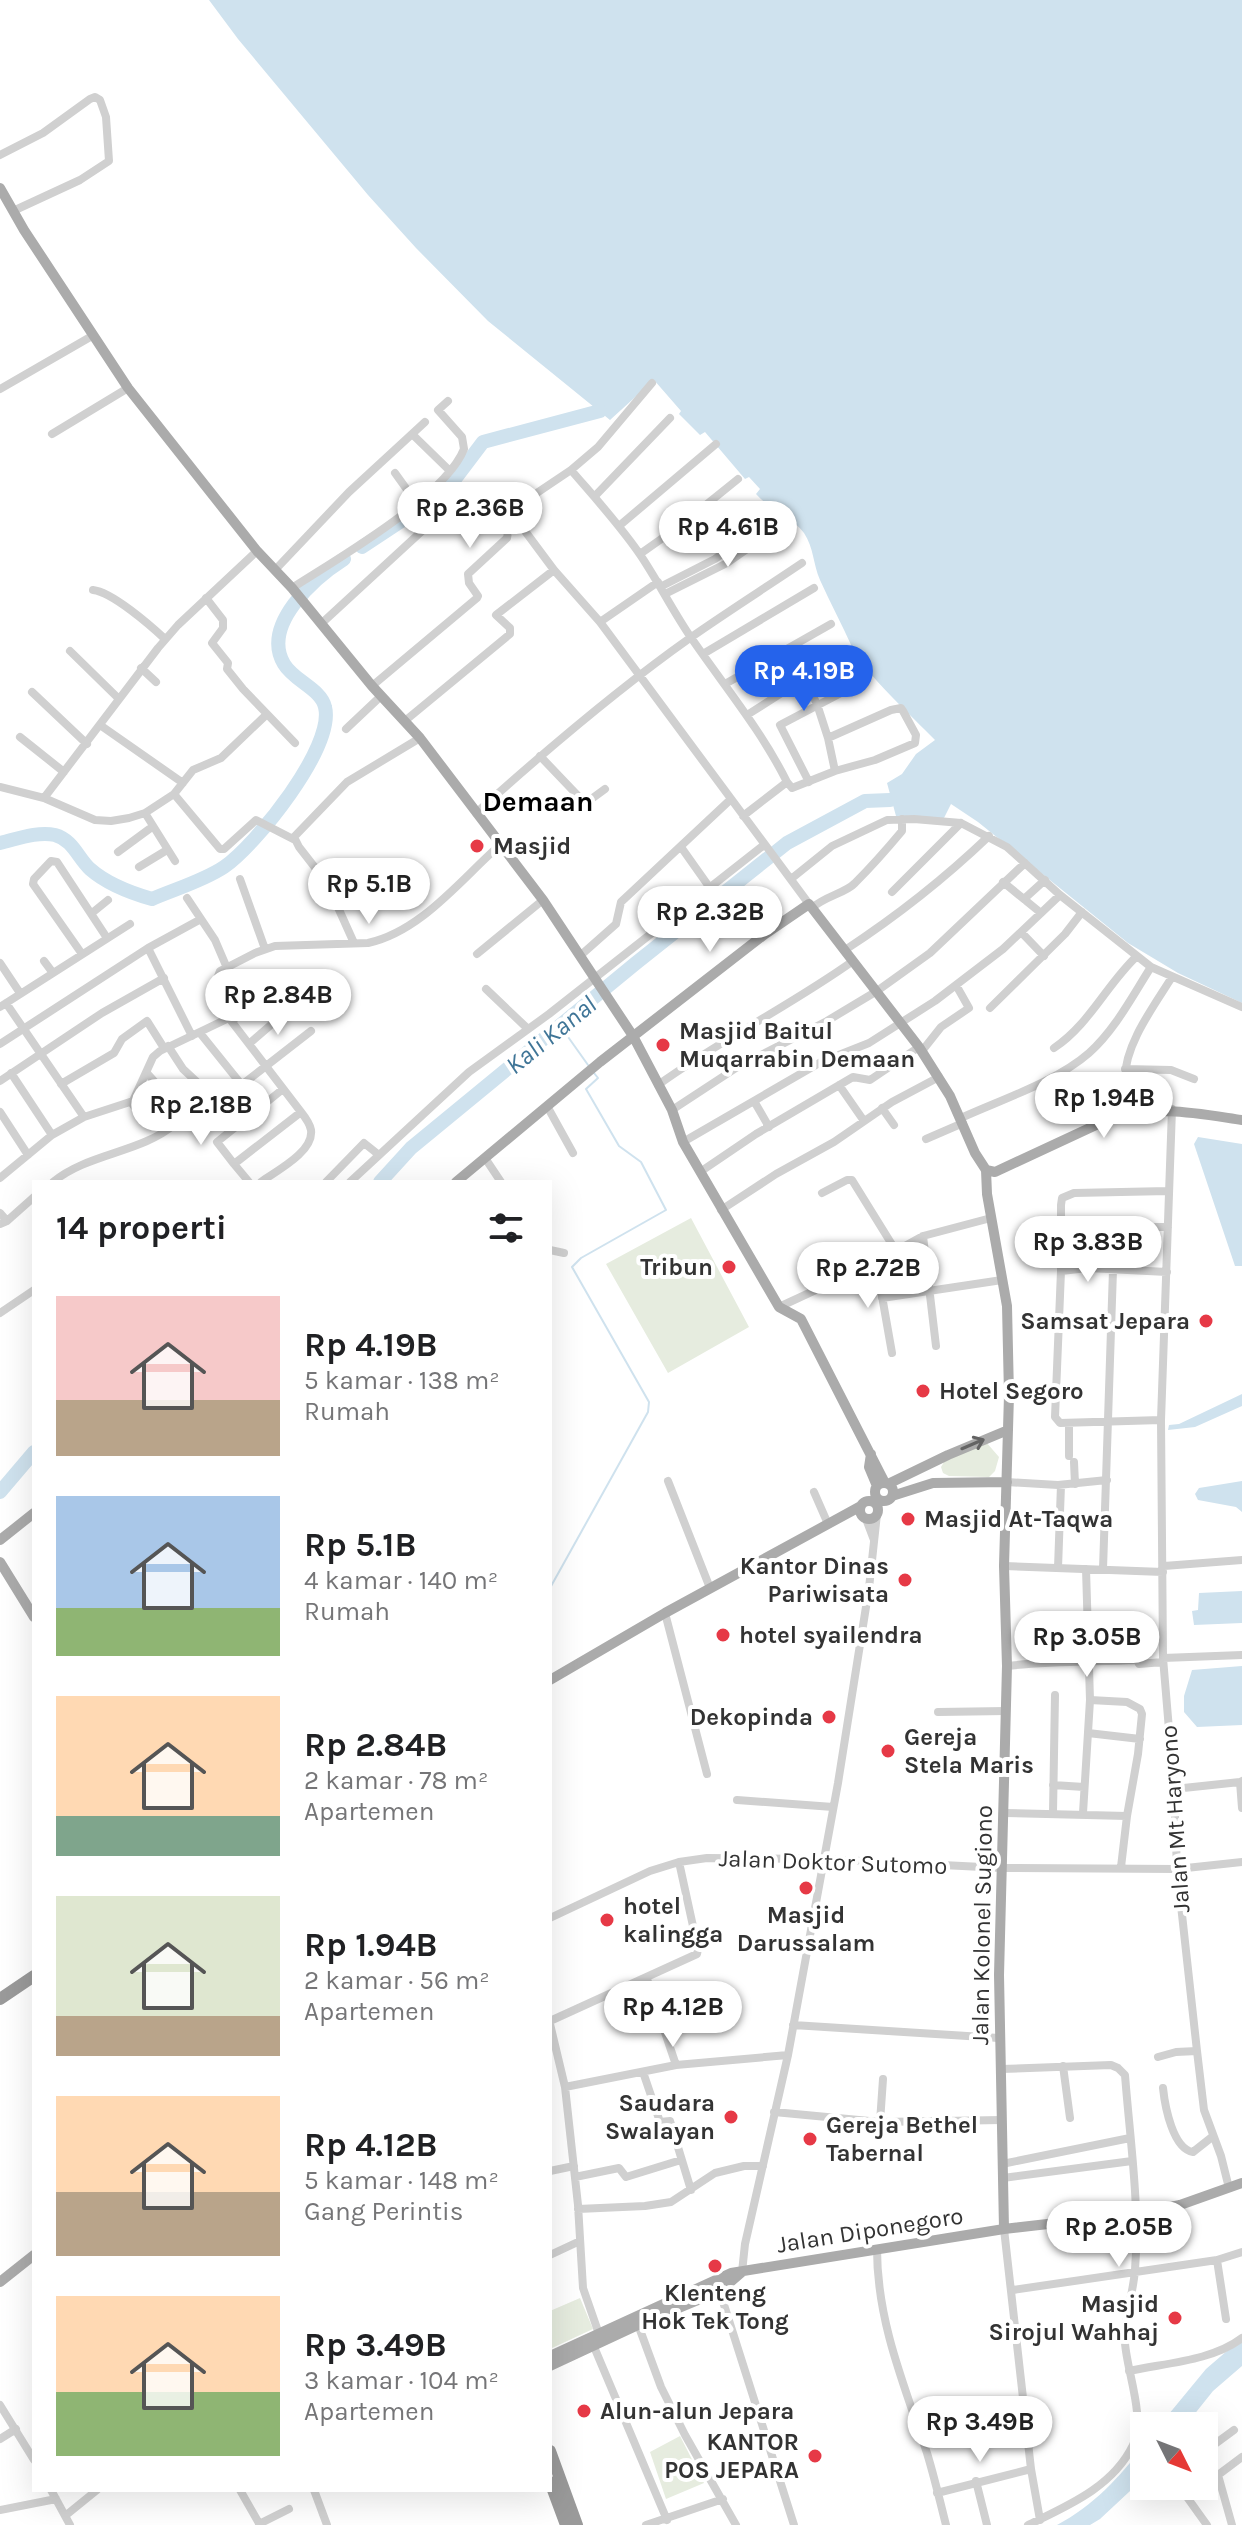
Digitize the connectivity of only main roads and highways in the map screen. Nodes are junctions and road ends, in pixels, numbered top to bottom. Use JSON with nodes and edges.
{"nodes":[{"id":1,"x":0,"y":188,"type":"edge"},
{"id":2,"x":633,"y":1036,"type":"junction"},
{"id":3,"x":1242,"y":1120,"type":"edge"},
{"id":4,"x":986,"y":1170,"type":"junction"},
{"id":5,"x":458,"y":1180,"type":"edge"},
{"id":6,"x":1008,"y":1430,"type":"junction"},
{"id":7,"x":927,"y":1467,"type":"junction"},
{"id":8,"x":1007,"y":1482,"type":"junction"},
{"id":9,"x":933,"y":1483,"type":"junction"},
{"id":10,"x":876,"y":1492,"type":"junction"},
{"id":11,"x":890,"y":1499,"type":"junction"},
{"id":12,"x":32,"y":1515,"type":"edge"},
{"id":13,"x":871,"y":1516,"type":"junction"},
{"id":14,"x":829,"y":1524,"type":"junction"},
{"id":15,"x":0,"y":1540,"type":"edge"},
{"id":16,"x":0,"y":1562,"type":"edge"},
{"id":17,"x":32,"y":1614,"type":"edge"},
{"id":18,"x":552,"y":1679,"type":"edge"},
{"id":19,"x":32,"y":1977,"type":"edge"},
{"id":20,"x":0,"y":1999,"type":"edge"},
{"id":21,"x":1242,"y":2183,"type":"edge"},
{"id":22,"x":1004,"y":2229,"type":"junction"},
{"id":23,"x":32,"y":2257,"type":"edge"},
{"id":24,"x":0,"y":2282,"type":"edge"},
{"id":25,"x":594,"y":2339,"type":"junction"},
{"id":26,"x":552,"y":2355,"type":"edge"},
{"id":27,"x":552,"y":2365,"type":"edge"},
{"id":28,"x":552,"y":2456,"type":"edge"},
{"id":29,"x":552,"y":2487,"type":"edge"},
{"id":30,"x":566,"y":2525,"type":"edge"},
{"id":31,"x":577,"y":2525,"type":"edge"}],
"edges":[{"from":1,"to":2,"type":"main road"},
{"from":2,"to":4,"type":"main road"},
{"from":2,"to":5,"type":"main road"},
{"from":2,"to":10,"type":"main road"},
{"from":3,"to":4,"type":"main road"},
{"from":4,"to":6,"type":"main road","name":"Jalan Kolonel Sugiono"},
{"from":7,"to":6,"type":"main road","one_way":true},
{"from":6,"to":8,"type":"main road","name":"Jalan Kolonel Sugiono"},
{"from":7,"to":9,"type":"main road"},
{"from":7,"to":10,"type":"main road"},
{"from":8,"to":9,"type":"main road"},
{"from":8,"to":22,"type":"main road","name":"Jalan Kolonel Sugiono"},
{"from":9,"to":11,"type":"main road"},
{"from":10,"to":11,"type":"main road"},
{"from":10,"to":11,"type":"main road"},
{"from":10,"to":13,"type":"main road"},
{"from":10,"to":13,"type":"main road"},
{"from":10,"to":14,"type":"main road"},
{"from":11,"to":13,"type":"main road"},
{"from":12,"to":15,"type":"main road"},
{"from":13,"to":14,"type":"main road"},
{"from":14,"to":18,"type":"main road"},
{"from":16,"to":17,"type":"main road"},
{"from":19,"to":20,"type":"highway"},
{"from":21,"to":22,"type":"main road","name":"Jalan Diponegoro"},
{"from":22,"to":25,"type":"main road","name":"Jalan Diponegoro"},
{"from":23,"to":24,"type":"main road"},
{"from":25,"to":26,"type":"main road"},
{"from":25,"to":27,"type":"main road"},
{"from":28,"to":31,"type":"highway"},
{"from":29,"to":30,"type":"highway"}]}
